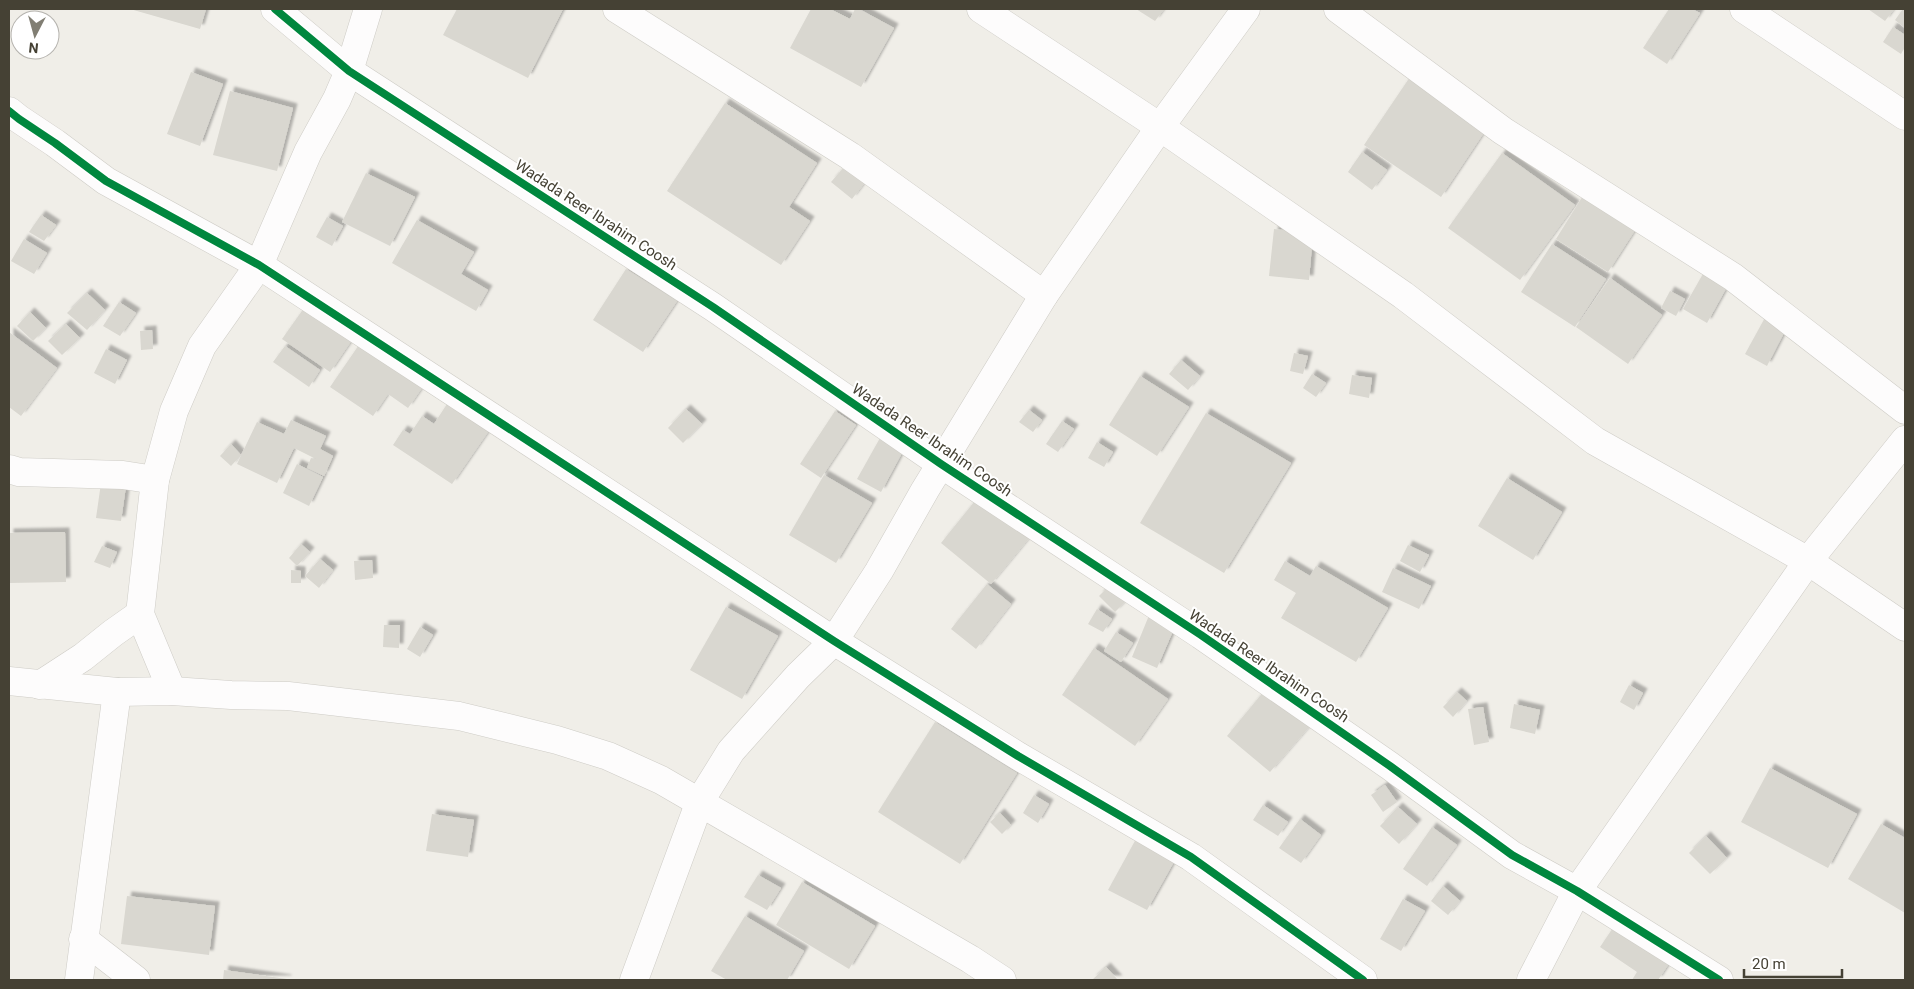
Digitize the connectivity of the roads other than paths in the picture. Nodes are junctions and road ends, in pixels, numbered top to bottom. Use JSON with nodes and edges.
{"nodes":[{"id":1,"x":275,"y":9,"type":"edge"},
{"id":2,"x":368,"y":9,"type":"edge"},
{"id":3,"x":617,"y":9,"type":"edge"},
{"id":4,"x":981,"y":9,"type":"edge"},
{"id":5,"x":1246,"y":9,"type":"edge"},
{"id":6,"x":1338,"y":9,"type":"edge"},
{"id":7,"x":1744,"y":9,"type":"edge"},
{"id":8,"x":349,"y":71,"type":"junction"},
{"id":9,"x":9,"y":111,"type":"edge"},
{"id":10,"x":1905,"y":116,"type":"edge"},
{"id":11,"x":1160,"y":127,"type":"junction"},
{"id":12,"x":259,"y":265,"type":"junction"},
{"id":13,"x":1044,"y":295,"type":"junction"},
{"id":14,"x":1905,"y":410,"type":"edge"},
{"id":15,"x":1905,"y":440,"type":"edge"},
{"id":16,"x":941,"y":464,"type":"junction"},
{"id":17,"x":9,"y":469,"type":"edge"},
{"id":18,"x":155,"y":480,"type":"junction"},
{"id":19,"x":1808,"y":561,"type":"junction"},
{"id":20,"x":140,"y":614,"type":"junction"},
{"id":21,"x":1905,"y":627,"type":"edge"},
{"id":22,"x":834,"y":641,"type":"junction"},
{"id":23,"x":9,"y":681,"type":"edge"},
{"id":24,"x":40,"y":685,"type":"junction"},
{"id":25,"x":172,"y":690,"type":"junction"},
{"id":26,"x":117,"y":692,"type":"junction"},
{"id":27,"x":700,"y":801,"type":"junction"},
{"id":28,"x":1577,"y":891,"type":"junction"},
{"id":29,"x":83,"y":938,"type":"junction"},
{"id":30,"x":79,"y":980,"type":"edge"},
{"id":31,"x":136,"y":980,"type":"edge"},
{"id":32,"x":634,"y":980,"type":"edge"},
{"id":33,"x":1002,"y":980,"type":"edge"},
{"id":34,"x":1363,"y":980,"type":"edge"},
{"id":35,"x":1531,"y":980,"type":"edge"},
{"id":36,"x":1719,"y":980,"type":"edge"}],
"edges":[{"from":1,"to":8,"type":"street","name":"Wadada Reer Ibrahim Coosh"},
{"from":2,"to":8,"type":"street"},
{"from":3,"to":13,"type":"street"},
{"from":4,"to":11,"type":"street"},
{"from":5,"to":11,"type":"street"},
{"from":6,"to":14,"type":"street"},
{"from":7,"to":10,"type":"street"},
{"from":8,"to":12,"type":"street"},
{"from":8,"to":16,"type":"street","name":"Wadada Reer Ibrahim Coosh"},
{"from":9,"to":12,"type":"street"},
{"from":11,"to":13,"type":"street"},
{"from":11,"to":19,"type":"street"},
{"from":12,"to":18,"type":"street"},
{"from":12,"to":22,"type":"street"},
{"from":13,"to":16,"type":"street"},
{"from":15,"to":19,"type":"street"},
{"from":16,"to":22,"type":"street"},
{"from":16,"to":28,"type":"street","name":"Wadada Reer Ibrahim Coosh"},
{"from":17,"to":18,"type":"street"},
{"from":18,"to":20,"type":"street"},
{"from":19,"to":21,"type":"street"},
{"from":19,"to":28,"type":"street"},
{"from":20,"to":24,"type":"street"},
{"from":20,"to":25,"type":"street"},
{"from":22,"to":27,"type":"street"},
{"from":22,"to":34,"type":"street"},
{"from":23,"to":24,"type":"street"},
{"from":24,"to":26,"type":"street"},
{"from":25,"to":26,"type":"street"},
{"from":25,"to":27,"type":"street"},
{"from":26,"to":29,"type":"street"},
{"from":27,"to":32,"type":"street"},
{"from":27,"to":33,"type":"street"},
{"from":28,"to":35,"type":"street"},
{"from":28,"to":36,"type":"street","name":"Wadada Reer Ibrahim Coosh"},
{"from":29,"to":30,"type":"street"},
{"from":29,"to":31,"type":"street"}]}
